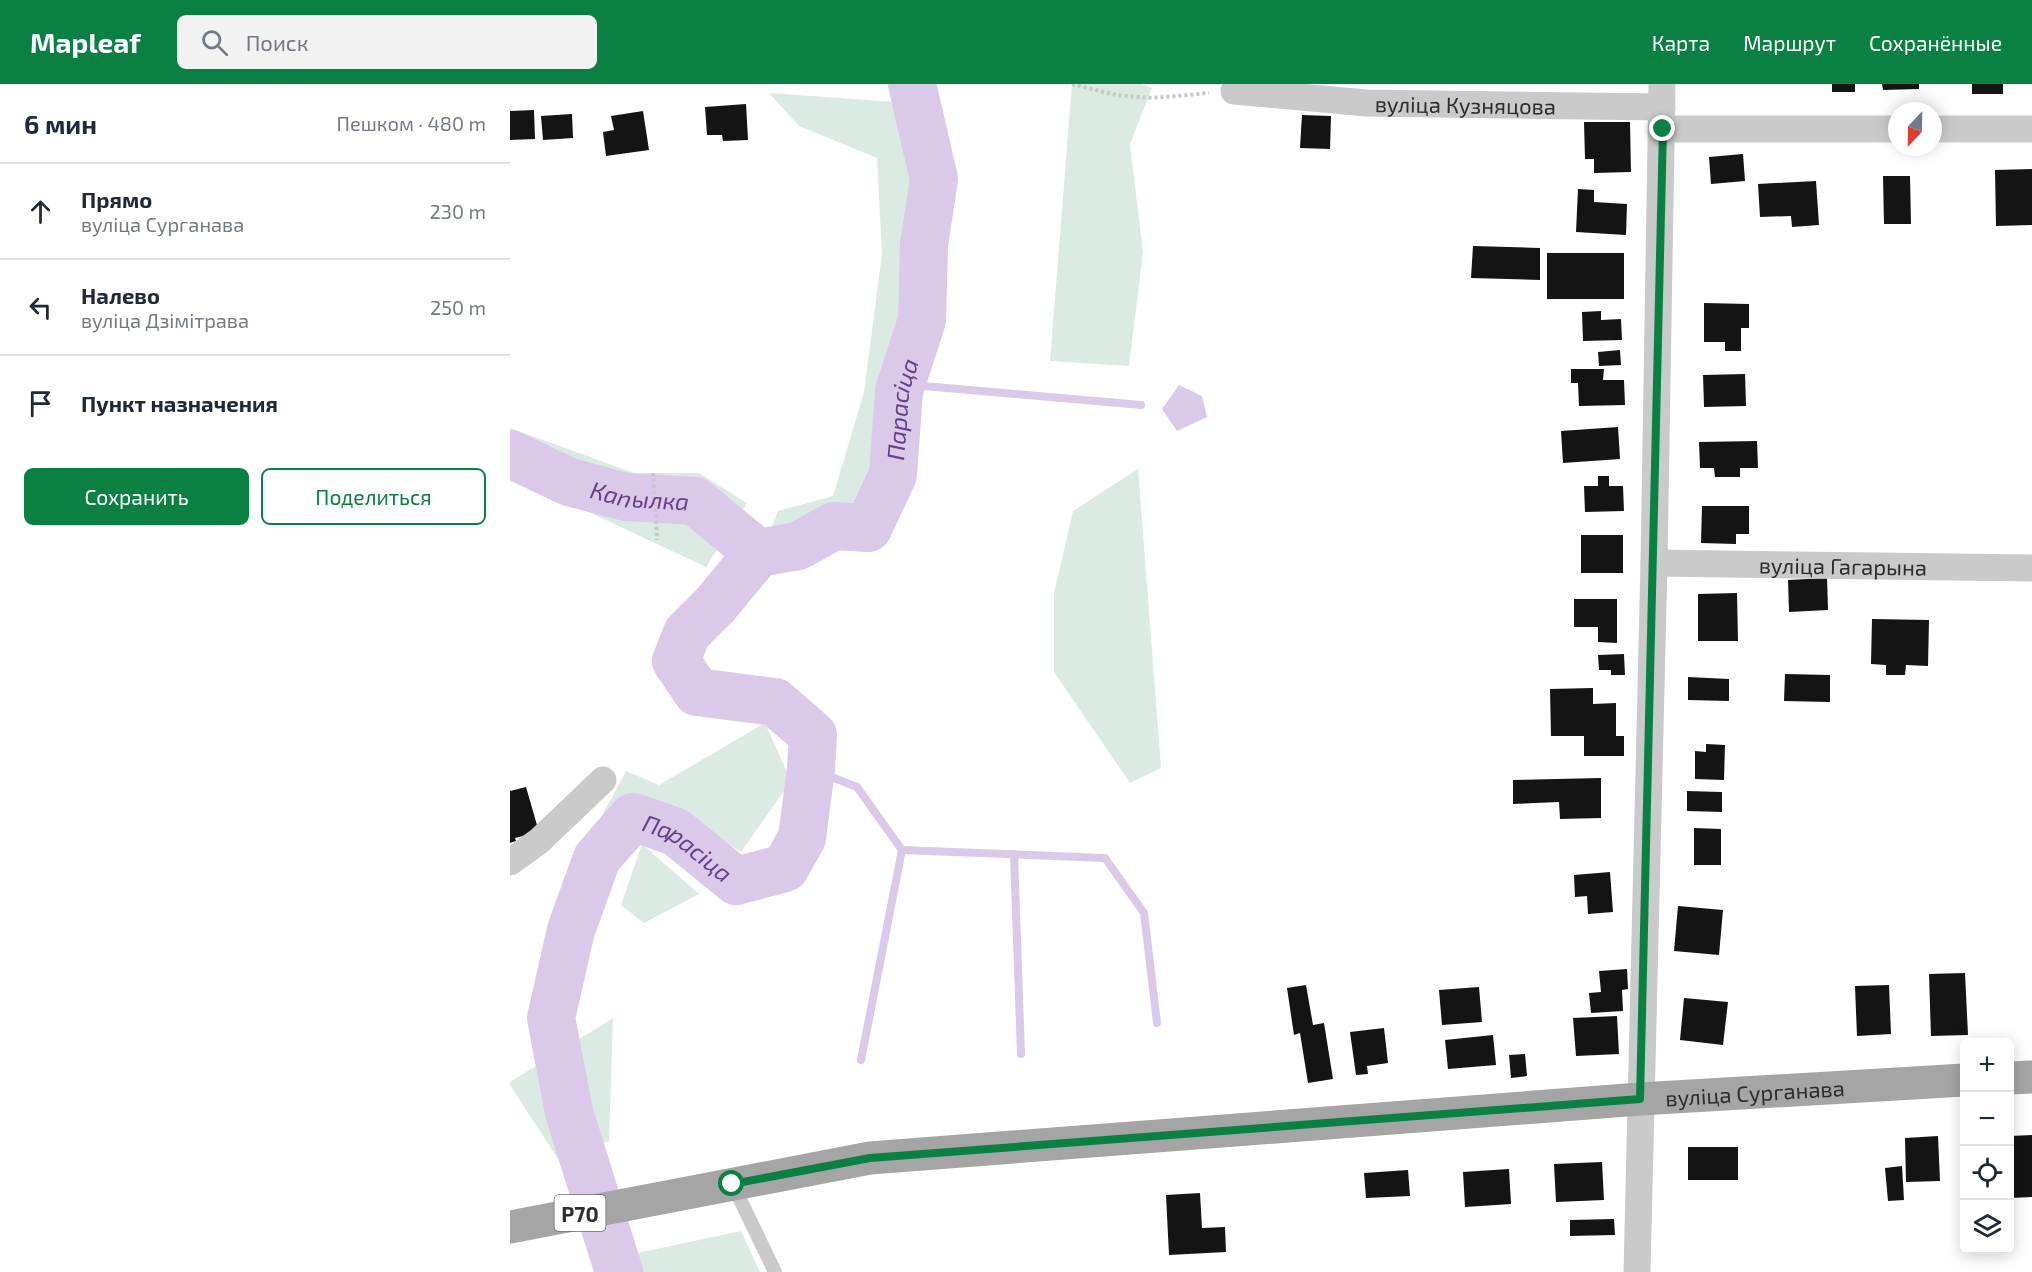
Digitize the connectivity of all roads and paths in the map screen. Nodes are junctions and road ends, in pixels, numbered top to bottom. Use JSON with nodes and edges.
{"nodes":[{"id":1,"x":1072,"y":84,"type":"edge"},
{"id":2,"x":1234,"y":91,"type":"joint"},
{"id":3,"x":1662,"y":107,"type":"edge"},
{"id":4,"x":1888,"y":128,"type":"edge"},
{"id":5,"x":1942,"y":129,"type":"edge"},
{"id":6,"x":2032,"y":129,"type":"edge"},
{"id":7,"x":653,"y":472,"type":"dead end"},
{"id":8,"x":657,"y":540,"type":"dead end"},
{"id":9,"x":1654,"y":563,"type":"junction"},
{"id":10,"x":2032,"y":568,"type":"edge"},
{"id":11,"x":603,"y":780,"type":"dead end"},
{"id":12,"x":510,"y":862,"type":"edge"},
{"id":13,"x":2032,"y":1077,"type":"edge"},
{"id":14,"x":2014,"y":1078,"type":"edge"},
{"id":15,"x":1960,"y":1080,"type":"edge"},
{"id":16,"x":1640,"y":1099,"type":"junction"},
{"id":17,"x":732,"y":1184,"type":"junction"},
{"id":18,"x":510,"y":1227,"type":"edge"},
{"id":19,"x":775,"y":1272,"type":"edge"},
{"id":20,"x":1637,"y":1272,"type":"edge"}],
"edges":[{"from":1,"to":2,"type":"path"},
{"from":2,"to":3,"type":"street","name":"вуліца Кузняцова"},
{"from":3,"to":4,"type":"street","name":"вуліца Кузняцова"},
{"from":3,"to":9,"type":"street"},
{"from":5,"to":6,"type":"street"},
{"from":7,"to":8,"type":"path"},
{"from":9,"to":10,"type":"street","name":"вуліца Гагарына"},
{"from":9,"to":16,"type":"street"},
{"from":11,"to":12,"type":"street"},
{"from":13,"to":14,"type":"main road"},
{"from":15,"to":16,"type":"main road","name":"вуліца Сурганава","number":"Р70"},
{"from":16,"to":17,"type":"main road","name":"вуліца Сурганава","number":"Р70"},
{"from":16,"to":20,"type":"street"},
{"from":17,"to":18,"type":"main road","name":"вуліца Сурганава","number":"Р70"},
{"from":17,"to":19,"type":"lane"}]}
